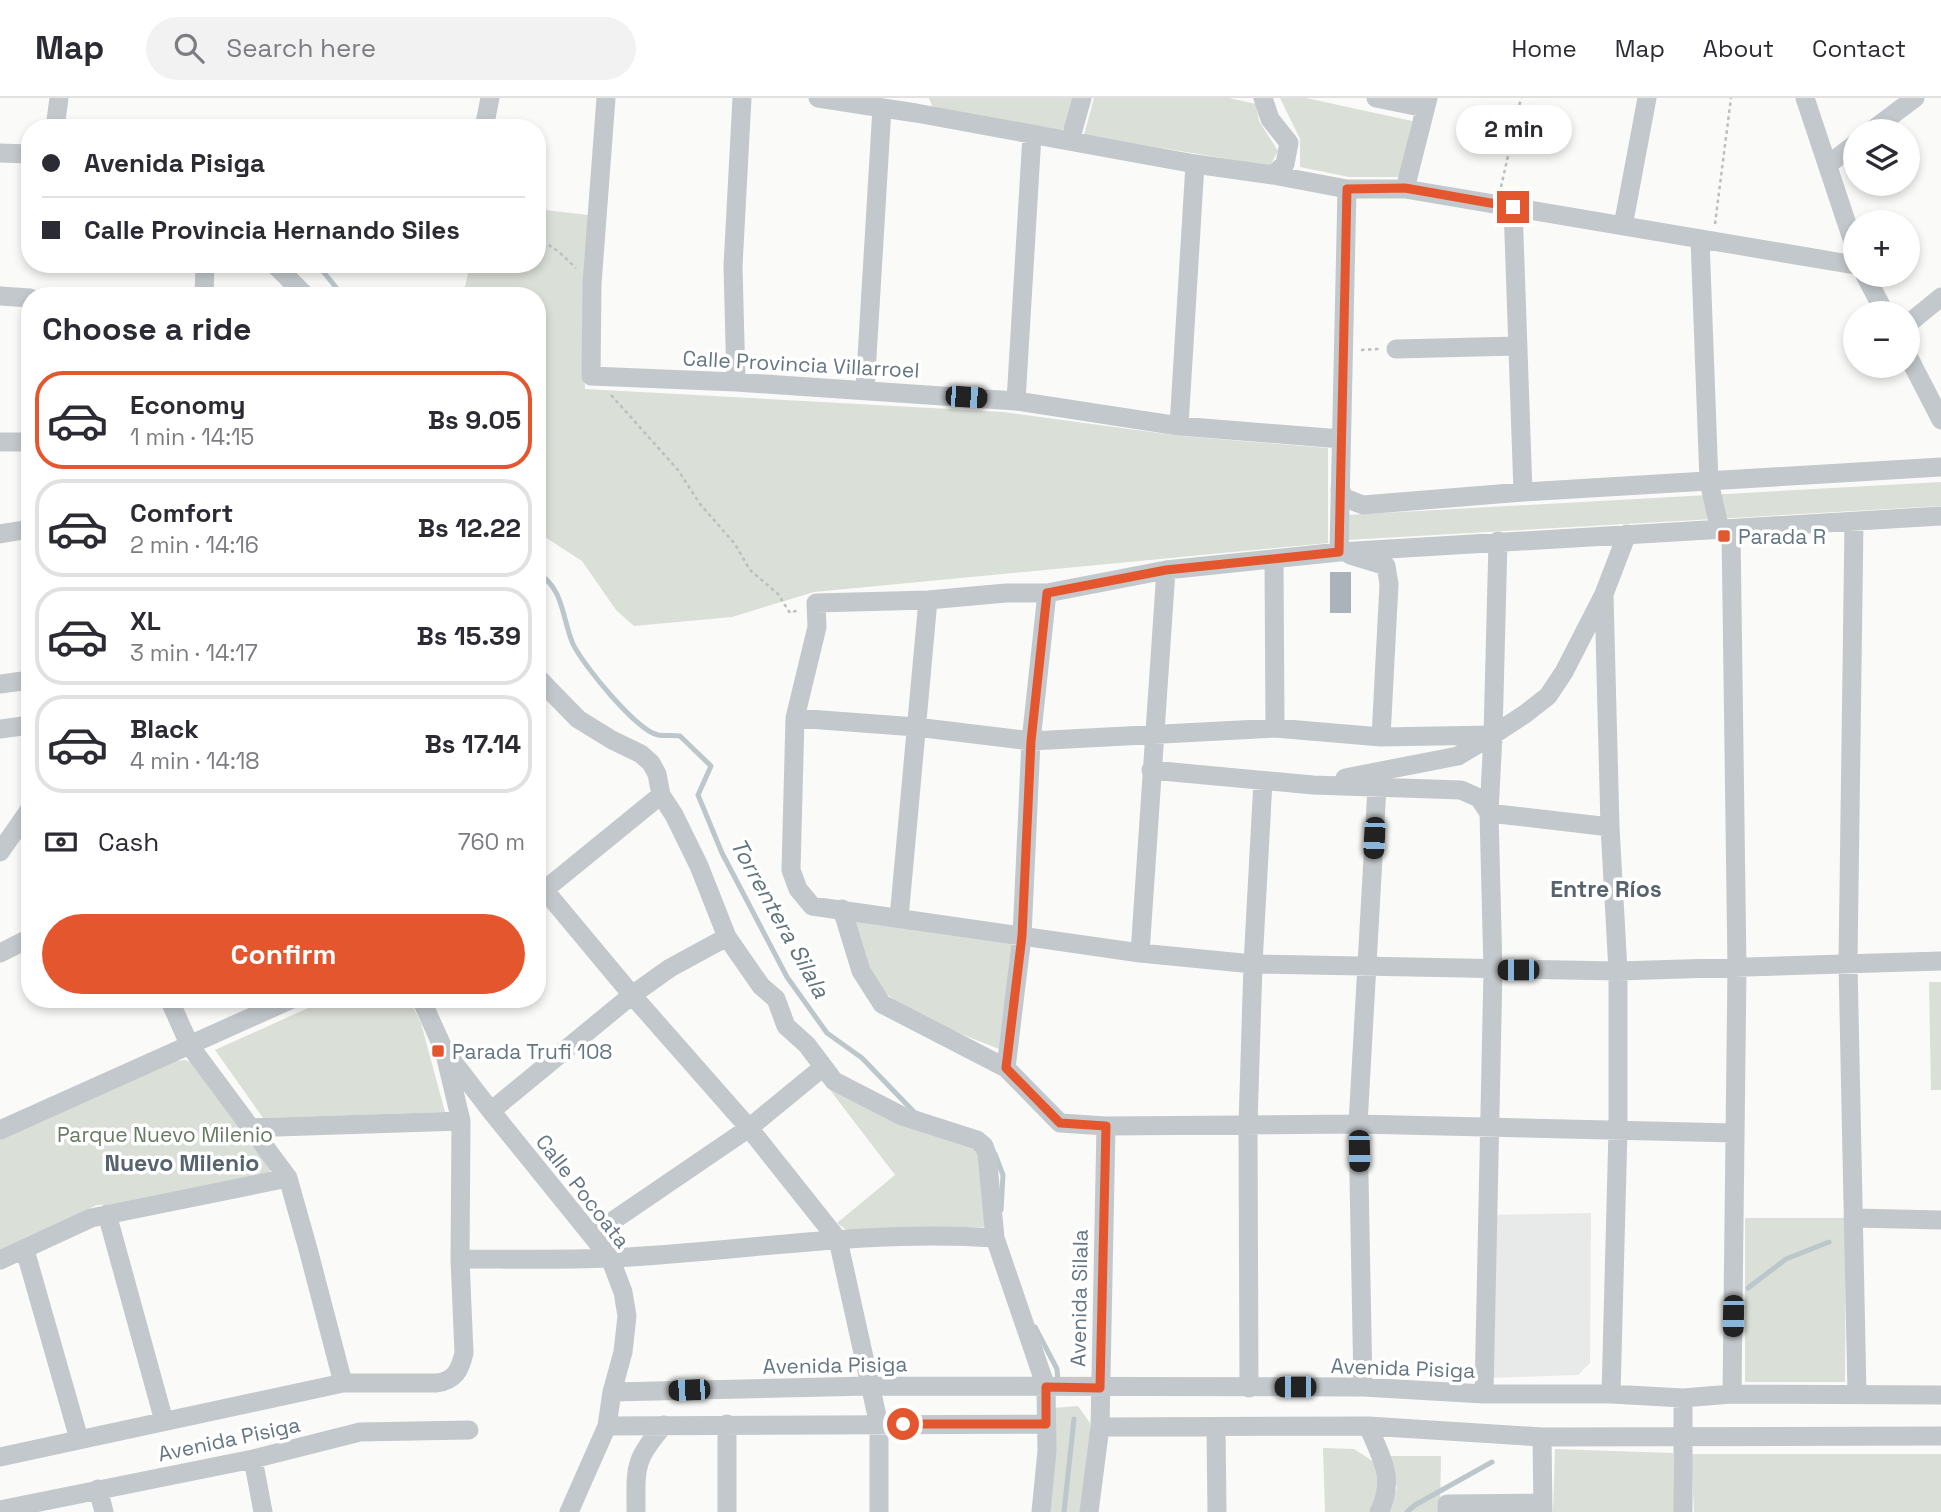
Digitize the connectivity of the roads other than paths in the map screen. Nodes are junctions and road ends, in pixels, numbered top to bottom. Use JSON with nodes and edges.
{"nodes":[{"id":1,"x":59,"y":98,"type":"edge"},
{"id":2,"x":489,"y":98,"type":"edge"},
{"id":3,"x":606,"y":98,"type":"edge"},
{"id":4,"x":742,"y":98,"type":"edge"},
{"id":5,"x":818,"y":98,"type":"edge"},
{"id":6,"x":1082,"y":98,"type":"edge"},
{"id":7,"x":1263,"y":98,"type":"edge"},
{"id":8,"x":1376,"y":98,"type":"edge"},
{"id":9,"x":1647,"y":98,"type":"edge"},
{"id":10,"x":1805,"y":98,"type":"edge"},
{"id":11,"x":1914,"y":98,"type":"edge"},
{"id":12,"x":1426,"y":103,"type":"edge"},
{"id":13,"x":918,"y":105,"type":"edge"},
{"id":14,"x":882,"y":108,"type":"junction"},
{"id":15,"x":56,"y":119,"type":"edge"},
{"id":16,"x":486,"y":119,"type":"edge"},
{"id":17,"x":1887,"y":119,"type":"edge"},
{"id":18,"x":1032,"y":135,"type":"junction"},
{"id":19,"x":1070,"y":141,"type":"junction"},
{"id":20,"x":0,"y":153,"type":"edge"},
{"id":21,"x":1843,"y":153,"type":"edge"},
{"id":22,"x":21,"y":154,"type":"edge"},
{"id":23,"x":1195,"y":164,"type":"junction"},
{"id":24,"x":1829,"y":164,"type":"junction"},
{"id":25,"x":1273,"y":175,"type":"junction"},
{"id":26,"x":1405,"y":188,"type":"junction"},
{"id":27,"x":1347,"y":189,"type":"junction"},
{"id":28,"x":1505,"y":206,"type":"junction"},
{"id":29,"x":1843,"y":210,"type":"edge"},
{"id":30,"x":1623,"y":226,"type":"junction"},
{"id":31,"x":1706,"y":240,"type":"junction"},
{"id":32,"x":1843,"y":263,"type":"edge"},
{"id":33,"x":283,"y":273,"type":"edge"},
{"id":34,"x":297,"y":287,"type":"edge"},
{"id":35,"x":0,"y":296,"type":"edge"},
{"id":36,"x":21,"y":297,"type":"edge"},
{"id":37,"x":1941,"y":297,"type":"edge"},
{"id":38,"x":1920,"y":314,"type":"edge"},
{"id":39,"x":1518,"y":346,"type":"junction"},
{"id":40,"x":1396,"y":349,"type":"road end"},
{"id":41,"x":1919,"y":378,"type":"edge"},
{"id":42,"x":736,"y":382,"type":"junction"},
{"id":43,"x":865,"y":390,"type":"junction"},
{"id":44,"x":1016,"y":401,"type":"junction"},
{"id":45,"x":1941,"y":420,"type":"edge"},
{"id":46,"x":1179,"y":426,"type":"junction"},
{"id":47,"x":1341,"y":439,"type":"junction"},
{"id":48,"x":0,"y":442,"type":"edge"},
{"id":49,"x":21,"y":442,"type":"edge"},
{"id":50,"x":1941,"y":467,"type":"edge"},
{"id":51,"x":1709,"y":482,"type":"junction"},
{"id":52,"x":1340,"y":490,"type":"junction"},
{"id":53,"x":1523,"y":492,"type":"junction"},
{"id":54,"x":1941,"y":516,"type":"edge"},
{"id":55,"x":1854,"y":522,"type":"junction"},
{"id":56,"x":21,"y":530,"type":"edge"},
{"id":57,"x":1726,"y":530,"type":"junction"},
{"id":58,"x":0,"y":534,"type":"edge"},
{"id":59,"x":1627,"y":534,"type":"junction"},
{"id":60,"x":1498,"y":541,"type":"junction"},
{"id":61,"x":1339,"y":552,"type":"junction"},
{"id":62,"x":1274,"y":561,"type":"junction"},
{"id":63,"x":1166,"y":570,"type":"junction"},
{"id":64,"x":1047,"y":593,"type":"junction"},
{"id":65,"x":1604,"y":594,"type":"junction"},
{"id":66,"x":928,"y":600,"type":"junction"},
{"id":67,"x":21,"y":681,"type":"edge"},
{"id":68,"x":0,"y":684,"type":"edge"},
{"id":69,"x":546,"y":686,"type":"edge"},
{"id":70,"x":795,"y":718,"type":"junction"},
{"id":71,"x":21,"y":726,"type":"edge"},
{"id":72,"x":916,"y":727,"type":"junction"},
{"id":73,"x":1275,"y":728,"type":"junction"},
{"id":74,"x":0,"y":729,"type":"edge"},
{"id":75,"x":1153,"y":733,"type":"junction"},
{"id":76,"x":1493,"y":735,"type":"junction"},
{"id":77,"x":1381,"y":737,"type":"junction"},
{"id":78,"x":1031,"y":741,"type":"junction"},
{"id":79,"x":1151,"y":770,"type":"junction"},
{"id":80,"x":1263,"y":781,"type":"junction"},
{"id":81,"x":1313,"y":785,"type":"junction"},
{"id":82,"x":1377,"y":787,"type":"junction"},
{"id":83,"x":660,"y":794,"type":"junction"},
{"id":84,"x":1489,"y":813,"type":"junction"},
{"id":85,"x":21,"y":822,"type":"edge"},
{"id":86,"x":1610,"y":827,"type":"junction"},
{"id":87,"x":0,"y":852,"type":"edge"},
{"id":88,"x":546,"y":884,"type":"edge"},
{"id":89,"x":546,"y":896,"type":"edge"},
{"id":90,"x":842,"y":909,"type":"junction"},
{"id":91,"x":899,"y":918,"type":"junction"},
{"id":92,"x":1022,"y":936,"type":"junction"},
{"id":93,"x":727,"y":937,"type":"junction"},
{"id":94,"x":21,"y":942,"type":"edge"},
{"id":95,"x":0,"y":953,"type":"edge"},
{"id":96,"x":1140,"y":953,"type":"junction"},
{"id":97,"x":1941,"y":961,"type":"edge"},
{"id":98,"x":1848,"y":963,"type":"junction"},
{"id":99,"x":1253,"y":964,"type":"junction"},
{"id":100,"x":1368,"y":966,"type":"junction"},
{"id":101,"x":1737,"y":968,"type":"junction"},
{"id":102,"x":1493,"y":970,"type":"junction"},
{"id":103,"x":1618,"y":971,"type":"junction"},
{"id":104,"x":632,"y":995,"type":"junction"},
{"id":105,"x":173,"y":1008,"type":"edge"},
{"id":106,"x":272,"y":1008,"type":"edge"},
{"id":107,"x":425,"y":1008,"type":"edge"},
{"id":108,"x":190,"y":1046,"type":"junction"},
{"id":109,"x":444,"y":1050,"type":"junction"},
{"id":110,"x":822,"y":1068,"type":"junction"},
{"id":111,"x":1006,"y":1068,"type":"junction"},
{"id":112,"x":491,"y":1111,"type":"junction"},
{"id":113,"x":461,"y":1121,"type":"junction"},
{"id":114,"x":1358,"y":1124,"type":"junction"},
{"id":115,"x":1248,"y":1125,"type":"junction"},
{"id":116,"x":1106,"y":1126,"type":"junction"},
{"id":117,"x":250,"y":1128,"type":"junction"},
{"id":118,"x":749,"y":1128,"type":"junction"},
{"id":119,"x":1488,"y":1129,"type":"junction"},
{"id":120,"x":0,"y":1130,"type":"edge"},
{"id":121,"x":1618,"y":1130,"type":"junction"},
{"id":122,"x":1734,"y":1133,"type":"junction"},
{"id":123,"x":288,"y":1178,"type":"junction"},
{"id":124,"x":107,"y":1214,"type":"junction"},
{"id":125,"x":1853,"y":1218,"type":"junction"},
{"id":126,"x":1941,"y":1220,"type":"edge"},
{"id":127,"x":592,"y":1235,"type":"junction"},
{"id":128,"x":995,"y":1238,"type":"junction"},
{"id":129,"x":838,"y":1240,"type":"junction"},
{"id":130,"x":25,"y":1250,"type":"junction"},
{"id":131,"x":610,"y":1258,"type":"junction"},
{"id":132,"x":460,"y":1259,"type":"junction"},
{"id":133,"x":0,"y":1260,"type":"edge"},
{"id":134,"x":343,"y":1383,"type":"junction"},
{"id":135,"x":869,"y":1386,"type":"junction"},
{"id":136,"x":1046,"y":1387,"type":"junction"},
{"id":137,"x":1363,"y":1387,"type":"junction"},
{"id":138,"x":1100,"y":1388,"type":"junction"},
{"id":139,"x":1249,"y":1388,"type":"junction"},
{"id":140,"x":612,"y":1392,"type":"junction"},
{"id":141,"x":1484,"y":1394,"type":"junction"},
{"id":142,"x":1611,"y":1394,"type":"junction"},
{"id":143,"x":1732,"y":1394,"type":"junction"},
{"id":144,"x":1857,"y":1394,"type":"junction"},
{"id":145,"x":1941,"y":1395,"type":"edge"},
{"id":146,"x":1683,"y":1398,"type":"junction"},
{"id":147,"x":164,"y":1421,"type":"junction"},
{"id":148,"x":727,"y":1424,"type":"junction"},
{"id":149,"x":1046,"y":1424,"type":"junction"},
{"id":150,"x":879,"y":1425,"type":"junction"},
{"id":151,"x":607,"y":1426,"type":"junction"},
{"id":152,"x":664,"y":1426,"type":"junction"},
{"id":153,"x":1368,"y":1426,"type":"junction"},
{"id":154,"x":1100,"y":1427,"type":"junction"},
{"id":155,"x":1216,"y":1427,"type":"junction"},
{"id":156,"x":469,"y":1430,"type":"dead end"},
{"id":157,"x":1682,"y":1436,"type":"junction"},
{"id":158,"x":1941,"y":1436,"type":"edge"},
{"id":159,"x":1542,"y":1437,"type":"junction"},
{"id":160,"x":79,"y":1439,"type":"junction"},
{"id":161,"x":0,"y":1457,"type":"edge"},
{"id":162,"x":253,"y":1460,"type":"junction"},
{"id":163,"x":98,"y":1489,"type":"junction"},
{"id":164,"x":1543,"y":1507,"type":"edge"},
{"id":165,"x":0,"y":1510,"type":"edge"},
{"id":166,"x":104,"y":1512,"type":"edge"},
{"id":167,"x":262,"y":1512,"type":"edge"},
{"id":168,"x":569,"y":1512,"type":"edge"},
{"id":169,"x":636,"y":1512,"type":"edge"},
{"id":170,"x":727,"y":1512,"type":"edge"},
{"id":171,"x":879,"y":1512,"type":"edge"},
{"id":172,"x":1041,"y":1512,"type":"edge"},
{"id":173,"x":1089,"y":1512,"type":"edge"},
{"id":174,"x":1217,"y":1512,"type":"edge"},
{"id":175,"x":1379,"y":1512,"type":"edge"},
{"id":176,"x":1447,"y":1512,"type":"edge"},
{"id":177,"x":1683,"y":1512,"type":"edge"}],
"edges":[{"from":1,"to":15,"type":"street"},
{"from":2,"to":16,"type":"street"},
{"from":3,"to":42,"type":"street","name":"Calle Provincia Villarroel"},
{"from":4,"to":42,"type":"street"},
{"from":5,"to":14,"type":"street"},
{"from":6,"to":19,"type":"street"},
{"from":7,"to":25,"type":"street"},
{"from":8,"to":12,"type":"street"},
{"from":9,"to":30,"type":"street"},
{"from":10,"to":24,"type":"street"},
{"from":11,"to":17,"type":"street"},
{"from":12,"to":26,"type":"street"},
{"from":13,"to":14,"type":"street"},
{"from":13,"to":18,"type":"street"},
{"from":14,"to":43,"type":"street"},
{"from":18,"to":19,"type":"street"},
{"from":18,"to":44,"type":"street"},
{"from":19,"to":23,"type":"street"},
{"from":20,"to":22,"type":"street"},
{"from":21,"to":24,"type":"street"},
{"from":23,"to":25,"type":"street"},
{"from":23,"to":46,"type":"street"},
{"from":24,"to":29,"type":"street"},
{"from":25,"to":27,"type":"street"},
{"from":26,"to":27,"type":"street"},
{"from":26,"to":28,"type":"street"},
{"from":27,"to":47,"type":"street"},
{"from":28,"to":30,"type":"street"},
{"from":28,"to":39,"type":"street"},
{"from":30,"to":31,"type":"street"},
{"from":31,"to":32,"type":"street"},
{"from":31,"to":51,"type":"street"},
{"from":33,"to":34,"type":"street"},
{"from":35,"to":36,"type":"street"},
{"from":37,"to":38,"type":"street"},
{"from":39,"to":40,"type":"street"},
{"from":39,"to":53,"type":"street"},
{"from":41,"to":45,"type":"street"},
{"from":42,"to":43,"type":"street","name":"Calle Provincia Villarroel"},
{"from":43,"to":44,"type":"street","name":"Calle Provincia Villarroel"},
{"from":44,"to":46,"type":"street","name":"Calle Provincia Villarroel"},
{"from":46,"to":47,"type":"street","name":"Calle Provincia Villarroel"},
{"from":47,"to":52,"type":"street"},
{"from":48,"to":49,"type":"street"},
{"from":50,"to":51,"type":"street"},
{"from":51,"to":53,"type":"street"},
{"from":51,"to":57,"type":"street"},
{"from":52,"to":53,"type":"street"},
{"from":52,"to":61,"type":"street"},
{"from":54,"to":55,"type":"street"},
{"from":55,"to":57,"type":"street"},
{"from":55,"to":98,"type":"street"},
{"from":56,"to":58,"type":"street"},
{"from":57,"to":59,"type":"street"},
{"from":57,"to":101,"type":"street"},
{"from":59,"to":60,"type":"street"},
{"from":59,"to":65,"type":"street"},
{"from":60,"to":61,"type":"street"},
{"from":60,"to":76,"type":"street"},
{"from":61,"to":62,"type":"street"},
{"from":61,"to":77,"type":"street"},
{"from":62,"to":63,"type":"street"},
{"from":62,"to":73,"type":"street"},
{"from":63,"to":64,"type":"street"},
{"from":63,"to":75,"type":"street"},
{"from":64,"to":66,"type":"street"},
{"from":64,"to":78,"type":"street"},
{"from":65,"to":76,"type":"street"},
{"from":65,"to":86,"type":"street"},
{"from":66,"to":70,"type":"street"},
{"from":66,"to":72,"type":"street"},
{"from":67,"to":68,"type":"street"},
{"from":69,"to":83,"type":"street"},
{"from":70,"to":72,"type":"street"},
{"from":70,"to":90,"type":"street"},
{"from":71,"to":74,"type":"street"},
{"from":72,"to":78,"type":"street"},
{"from":72,"to":91,"type":"street"},
{"from":73,"to":75,"type":"street"},
{"from":73,"to":77,"type":"street"},
{"from":75,"to":78,"type":"street"},
{"from":75,"to":79,"type":"street"},
{"from":76,"to":77,"type":"street"},
{"from":76,"to":81,"type":"street"},
{"from":76,"to":84,"type":"street"},
{"from":78,"to":92,"type":"street"},
{"from":79,"to":80,"type":"street"},
{"from":79,"to":96,"type":"street"},
{"from":80,"to":81,"type":"street"},
{"from":80,"to":99,"type":"street"},
{"from":81,"to":82,"type":"street"},
{"from":82,"to":84,"type":"street"},
{"from":82,"to":100,"type":"street"},
{"from":83,"to":88,"type":"street"},
{"from":83,"to":93,"type":"street"},
{"from":84,"to":86,"type":"street"},
{"from":84,"to":102,"type":"street"},
{"from":85,"to":87,"type":"street"},
{"from":86,"to":103,"type":"street"},
{"from":89,"to":104,"type":"street"},
{"from":90,"to":91,"type":"street"},
{"from":90,"to":111,"type":"street"},
{"from":91,"to":92,"type":"street"},
{"from":92,"to":96,"type":"street"},
{"from":92,"to":111,"type":"street"},
{"from":93,"to":104,"type":"street"},
{"from":93,"to":110,"type":"street"},
{"from":94,"to":95,"type":"street"},
{"from":96,"to":99,"type":"street"},
{"from":97,"to":98,"type":"street"},
{"from":98,"to":101,"type":"street"},
{"from":98,"to":125,"type":"street"},
{"from":99,"to":100,"type":"street"},
{"from":99,"to":115,"type":"street"},
{"from":100,"to":102,"type":"street"},
{"from":100,"to":114,"type":"street"},
{"from":101,"to":103,"type":"street"},
{"from":101,"to":122,"type":"street"},
{"from":102,"to":103,"type":"street"},
{"from":102,"to":119,"type":"street"},
{"from":103,"to":121,"type":"street"},
{"from":104,"to":112,"type":"street"},
{"from":104,"to":118,"type":"street"},
{"from":105,"to":108,"type":"street"},
{"from":106,"to":108,"type":"street"},
{"from":107,"to":109,"type":"street","name":"Calle Pocoata"},
{"from":108,"to":117,"type":"street"},
{"from":108,"to":120,"type":"street"},
{"from":109,"to":112,"type":"street","name":"Calle Pocoata"},
{"from":109,"to":113,"type":"street","name":"Avenida Pisiga"},
{"from":110,"to":118,"type":"street"},
{"from":110,"to":128,"type":"street","name":"Avenida Silala"},
{"from":111,"to":116,"type":"street"},
{"from":112,"to":127,"type":"street","name":"Calle Pocoata"},
{"from":113,"to":117,"type":"street"},
{"from":113,"to":132,"type":"street","name":"Avenida Pisiga"},
{"from":114,"to":115,"type":"street"},
{"from":114,"to":119,"type":"street"},
{"from":114,"to":137,"type":"street"},
{"from":115,"to":116,"type":"street"},
{"from":115,"to":139,"type":"street"},
{"from":116,"to":138,"type":"street","name":"Avenida Silala"},
{"from":117,"to":123,"type":"street"},
{"from":118,"to":127,"type":"street"},
{"from":118,"to":129,"type":"street"},
{"from":119,"to":121,"type":"street"},
{"from":119,"to":141,"type":"street"},
{"from":121,"to":122,"type":"street"},
{"from":121,"to":142,"type":"street"},
{"from":122,"to":143,"type":"street"},
{"from":123,"to":124,"type":"street"},
{"from":123,"to":134,"type":"street"},
{"from":124,"to":130,"type":"street"},
{"from":124,"to":147,"type":"street"},
{"from":125,"to":126,"type":"street"},
{"from":125,"to":144,"type":"street"},
{"from":127,"to":131,"type":"street","name":"Calle Pocoata"},
{"from":128,"to":129,"type":"street"},
{"from":128,"to":136,"type":"street","name":"Avenida Silala"},
{"from":129,"to":131,"type":"street"},
{"from":129,"to":135,"type":"street"},
{"from":130,"to":133,"type":"street"},
{"from":130,"to":160,"type":"street"},
{"from":131,"to":132,"type":"street"},
{"from":131,"to":140,"type":"street","name":"Calle Pocoata"},
{"from":132,"to":134,"type":"street","name":"Avenida Pisiga"},
{"from":134,"to":147,"type":"street","name":"Avenida Pisiga"},
{"from":135,"to":136,"type":"street","name":"Avenida Pisiga"},
{"from":135,"to":140,"type":"street","name":"Avenida Pisiga"},
{"from":135,"to":150,"type":"street"},
{"from":136,"to":138,"type":"street","name":"Avenida Pisiga"},
{"from":136,"to":149,"type":"street","name":"Avenida Silala"},
{"from":137,"to":139,"type":"street","name":"Avenida Pisiga"},
{"from":137,"to":141,"type":"street","name":"Avenida Pisiga"},
{"from":138,"to":139,"type":"street","name":"Avenida Pisiga"},
{"from":138,"to":154,"type":"street","name":"Avenida Silala"},
{"from":140,"to":151,"type":"street","name":"Calle Pocoata"},
{"from":141,"to":142,"type":"street","name":"Avenida Pisiga"},
{"from":142,"to":146,"type":"street","name":"Avenida Pisiga"},
{"from":143,"to":144,"type":"street","name":"Avenida Pisiga"},
{"from":143,"to":146,"type":"street","name":"Avenida Pisiga"},
{"from":144,"to":145,"type":"street","name":"Avenida Pisiga"},
{"from":146,"to":157,"type":"street"},
{"from":147,"to":160,"type":"street","name":"Avenida Pisiga"},
{"from":148,"to":150,"type":"street"},
{"from":148,"to":152,"type":"street"},
{"from":148,"to":170,"type":"street"},
{"from":149,"to":150,"type":"street"},
{"from":149,"to":172,"type":"street","name":"Avenida Silala"},
{"from":150,"to":171,"type":"street"},
{"from":151,"to":152,"type":"street"},
{"from":151,"to":168,"type":"street","name":"Calle Pocoata"},
{"from":152,"to":169,"type":"street"},
{"from":153,"to":155,"type":"street"},
{"from":153,"to":159,"type":"street"},
{"from":153,"to":175,"type":"street"},
{"from":154,"to":155,"type":"street"},
{"from":154,"to":173,"type":"street","name":"Avenida Silala"},
{"from":155,"to":174,"type":"street"},
{"from":156,"to":162,"type":"street","name":"Avenida Pisiga"},
{"from":157,"to":158,"type":"street"},
{"from":157,"to":159,"type":"street"},
{"from":157,"to":177,"type":"street"},
{"from":159,"to":164,"type":"street"},
{"from":160,"to":161,"type":"street","name":"Avenida Pisiga"},
{"from":162,"to":163,"type":"street","name":"Avenida Pisiga"},
{"from":162,"to":167,"type":"street"},
{"from":163,"to":165,"type":"street","name":"Avenida Pisiga"},
{"from":163,"to":166,"type":"street"},
{"from":164,"to":176,"type":"street"}]}
